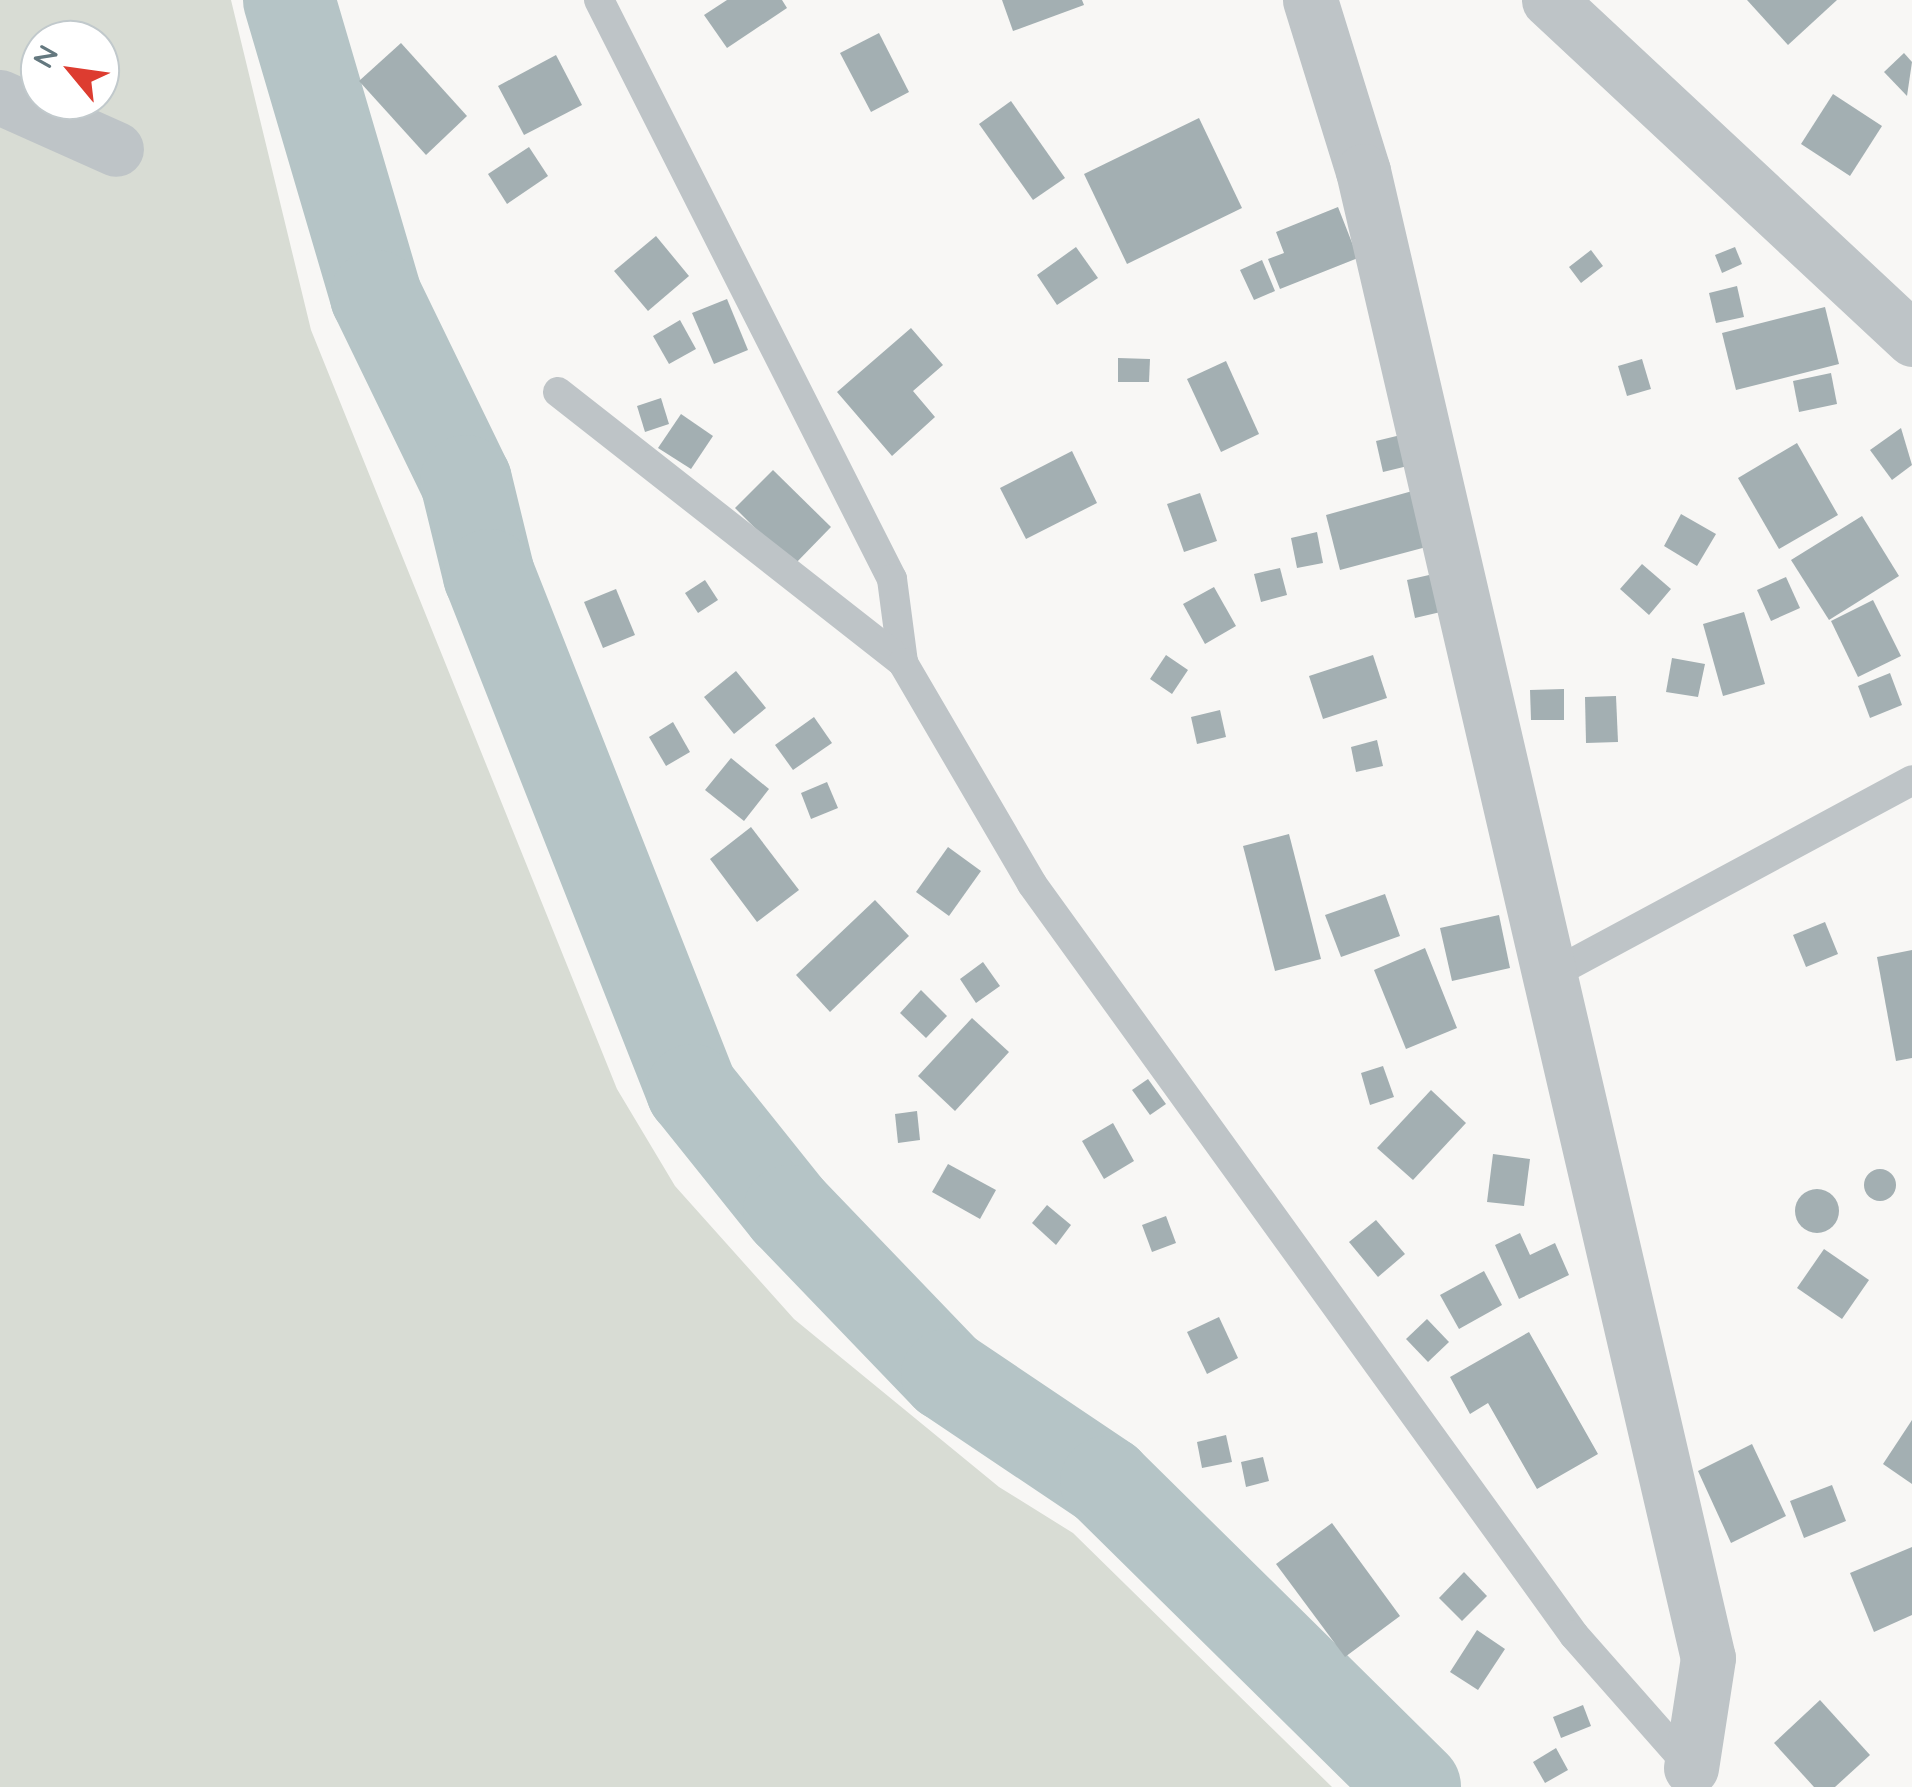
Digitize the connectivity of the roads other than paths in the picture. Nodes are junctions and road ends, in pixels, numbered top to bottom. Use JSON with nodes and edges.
{"nodes":[{"id":1,"x":599,"y":0,"type":"edge"},
{"id":2,"x":1310,"y":0,"type":"edge"},
{"id":3,"x":1549,"y":0,"type":"edge"},
{"id":4,"x":0,"y":97,"type":"edge"},
{"id":5,"x":116,"y":149,"type":"dead end"},
{"id":6,"x":1912,"y":340,"type":"edge"},
{"id":7,"x":558,"y":392,"type":"dead end"},
{"id":8,"x":903,"y":663,"type":"junction"},
{"id":9,"x":1912,"y":780,"type":"edge"},
{"id":10,"x":1545,"y":978,"type":"junction"},
{"id":11,"x":1700,"y":1777,"type":"edge"}],
"edges":[{"from":1,"to":8,"type":"lane"},
{"from":2,"to":10,"type":"street"},
{"from":3,"to":6,"type":"street"},
{"from":4,"to":5,"type":"street"},
{"from":7,"to":8,"type":"lane"},
{"from":8,"to":11,"type":"lane"},
{"from":9,"to":10,"type":"lane"},
{"from":10,"to":11,"type":"street"}]}
